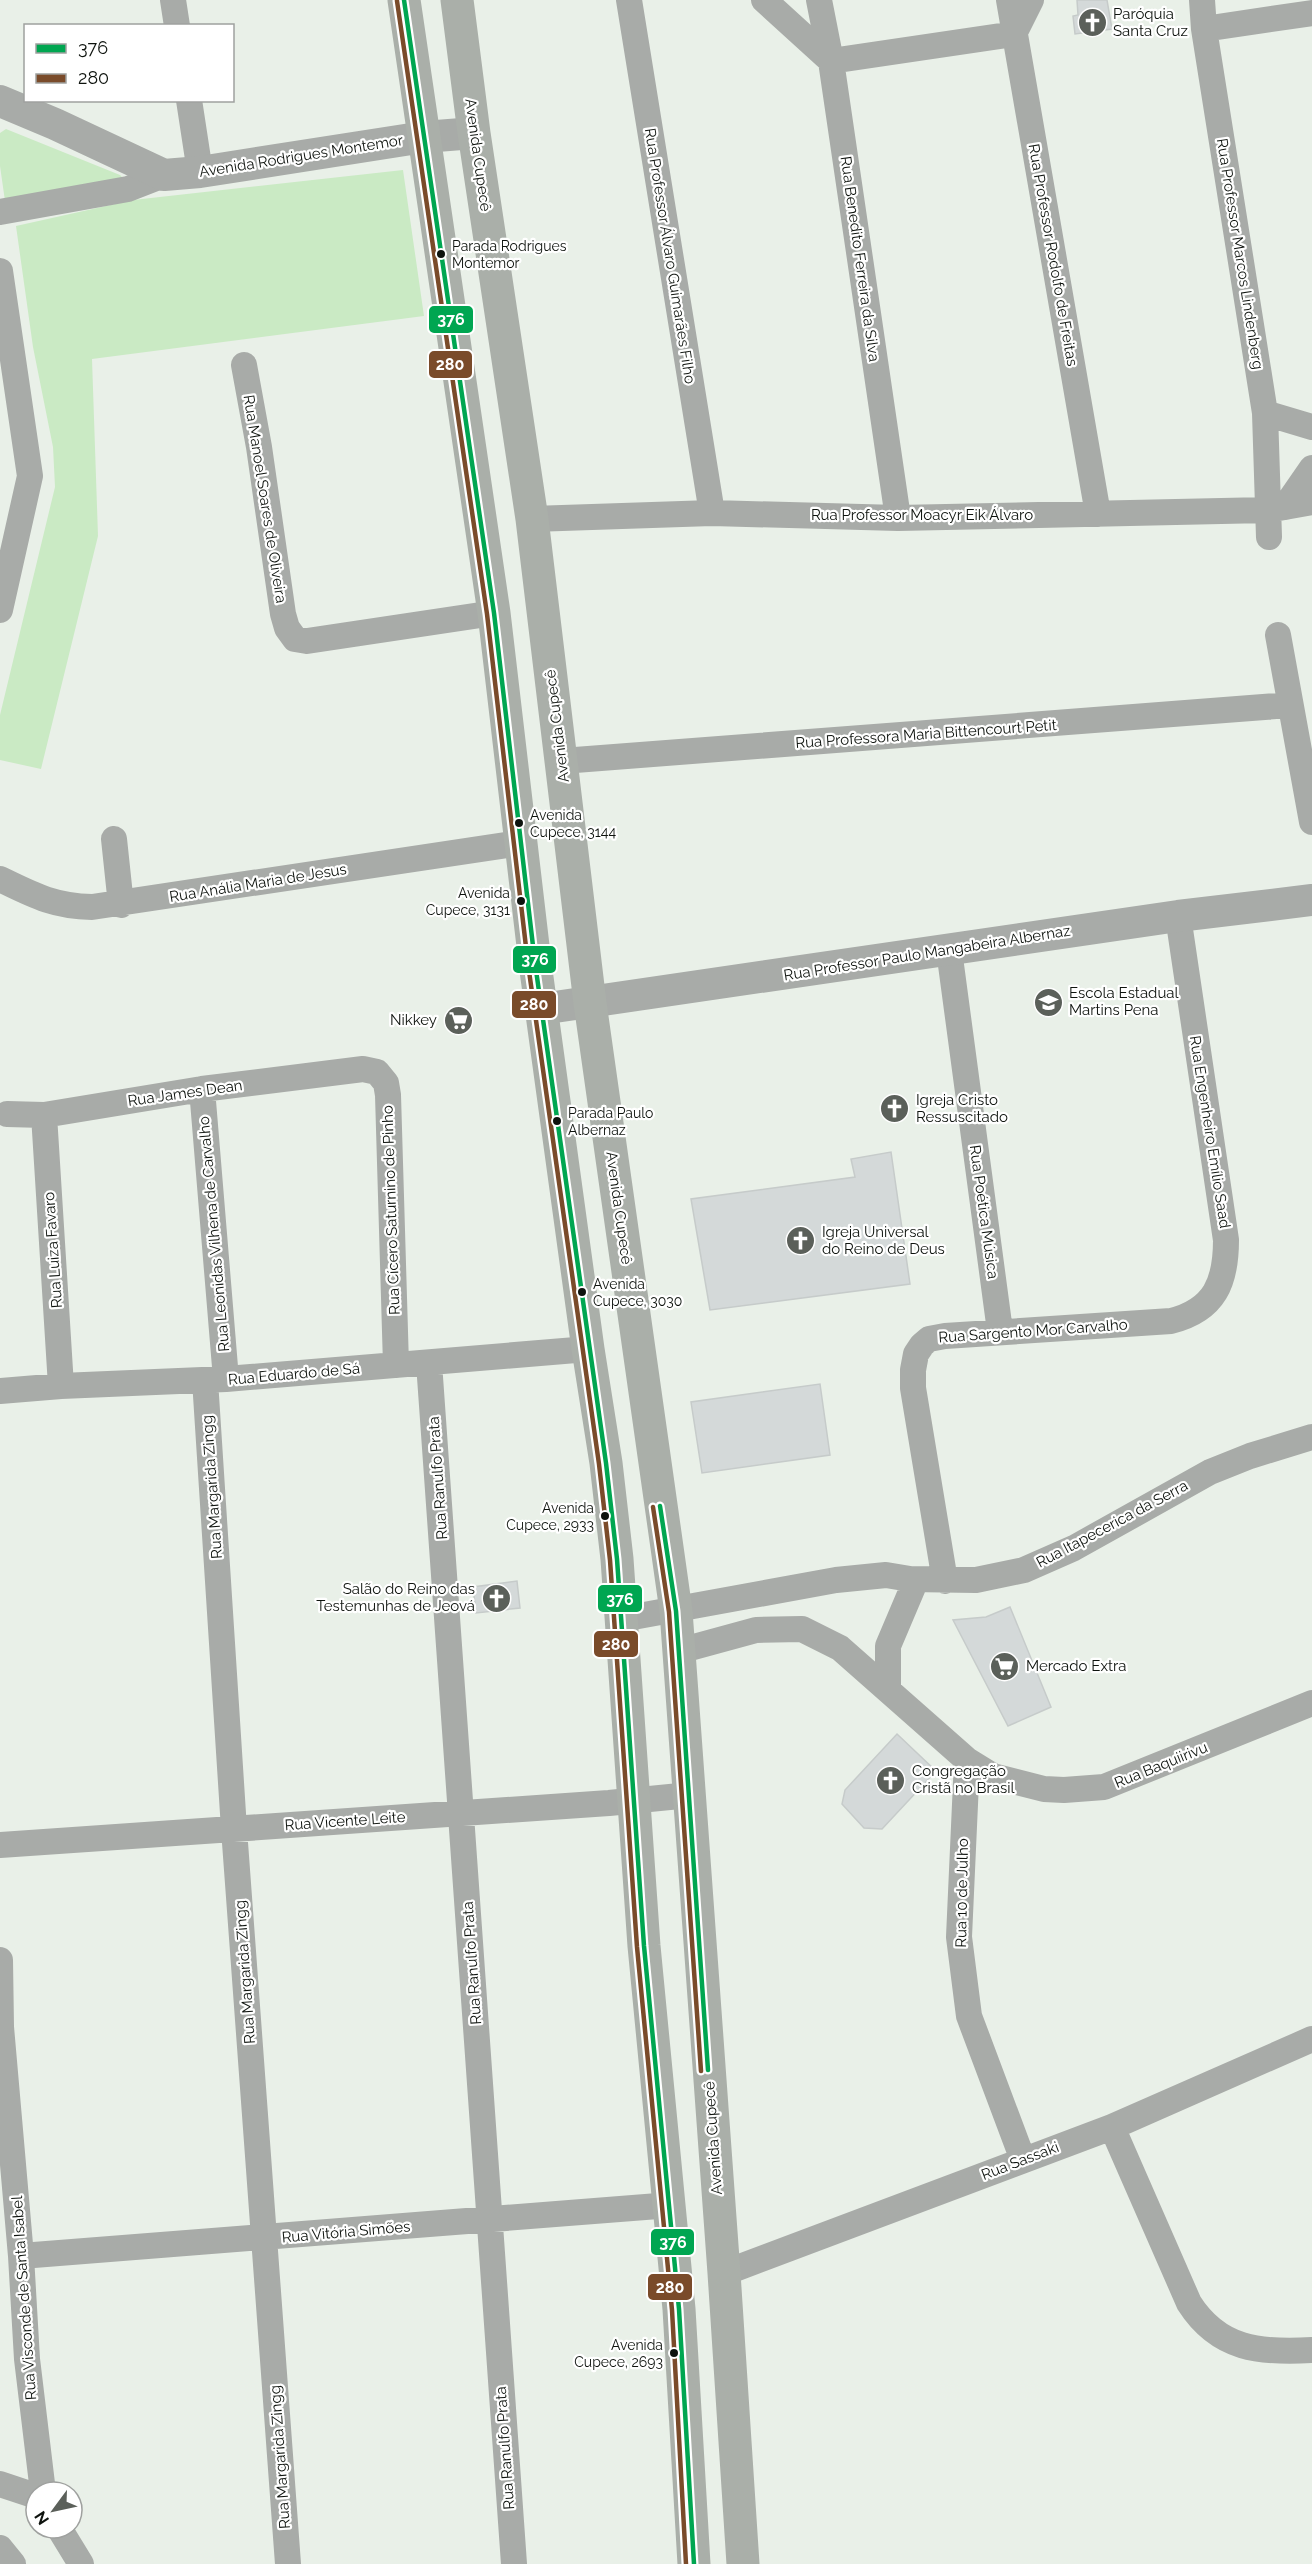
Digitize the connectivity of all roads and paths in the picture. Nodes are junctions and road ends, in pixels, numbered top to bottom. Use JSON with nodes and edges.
{"nodes":[{"id":1,"x":173,"y":0,"type":"edge"},
{"id":2,"x":404,"y":0,"type":"edge"},
{"id":3,"x":457,"y":0,"type":"edge"},
{"id":4,"x":629,"y":0,"type":"edge"},
{"id":5,"x":764,"y":0,"type":"edge"},
{"id":6,"x":819,"y":0,"type":"edge"},
{"id":7,"x":1009,"y":0,"type":"edge"},
{"id":8,"x":1031,"y":0,"type":"edge"},
{"id":9,"x":1202,"y":0,"type":"edge"},
{"id":10,"x":1312,"y":13,"type":"edge"},
{"id":11,"x":177,"y":24,"type":"edge"},
{"id":12,"x":1204,"y":29,"type":"junction"},
{"id":13,"x":1014,"y":34,"type":"junction"},
{"id":14,"x":831,"y":61,"type":"junction"},
{"id":15,"x":0,"y":101,"type":"edge"},
{"id":16,"x":189,"y":102,"type":"edge"},
{"id":17,"x":474,"y":133,"type":"junction"},
{"id":18,"x":424,"y":137,"type":"junction"},
{"id":19,"x":200,"y":172,"type":"junction"},
{"id":20,"x":164,"y":175,"type":"junction"},
{"id":21,"x":0,"y":212,"type":"edge"},
{"id":22,"x":0,"y":271,"type":"edge"},
{"id":23,"x":244,"y":364,"type":"dead end"},
{"id":24,"x":1265,"y":412,"type":"junction"},
{"id":25,"x":1312,"y":427,"type":"edge"},
{"id":26,"x":1312,"y":468,"type":"edge"},
{"id":27,"x":1312,"y":502,"type":"edge"},
{"id":28,"x":1276,"y":508,"type":"junction"},
{"id":29,"x":712,"y":513,"type":"junction"},
{"id":30,"x":1098,"y":514,"type":"junction"},
{"id":31,"x":898,"y":518,"type":"junction"},
{"id":32,"x":532,"y":519,"type":"junction"},
{"id":33,"x":1269,"y":537,"type":"dead end"},
{"id":34,"x":0,"y":610,"type":"edge"},
{"id":35,"x":494,"y":613,"type":"junction"},
{"id":36,"x":1278,"y":635,"type":"dead end"},
{"id":37,"x":1290,"y":705,"type":"junction"},
{"id":38,"x":562,"y":761,"type":"junction"},
{"id":39,"x":1312,"y":822,"type":"edge"},
{"id":40,"x":114,"y":839,"type":"dead end"},
{"id":41,"x":520,"y":843,"type":"junction"},
{"id":42,"x":0,"y":879,"type":"edge"},
{"id":43,"x":1312,"y":900,"type":"edge"},
{"id":44,"x":121,"y":905,"type":"junction"},
{"id":45,"x":1178,"y":916,"type":"junction"},
{"id":46,"x":949,"y":951,"type":"junction"},
{"id":47,"x":590,"y":1003,"type":"junction"},
{"id":48,"x":541,"y":1009,"type":"junction"},
{"id":49,"x":363,"y":1069,"type":"joint"},
{"id":50,"x":202,"y":1089,"type":"junction"},
{"id":51,"x":7,"y":1114,"type":"dead end"},
{"id":52,"x":44,"y":1115,"type":"junction"},
{"id":53,"x":1171,"y":1321,"type":"joint"},
{"id":54,"x":1000,"y":1331,"type":"junction"},
{"id":55,"x":588,"y":1349,"type":"junction"},
{"id":56,"x":429,"y":1363,"type":"junction"},
{"id":57,"x":396,"y":1365,"type":"junction"},
{"id":58,"x":216,"y":1380,"type":"junction"},
{"id":59,"x":61,"y":1386,"type":"junction"},
{"id":60,"x":0,"y":1391,"type":"edge"},
{"id":61,"x":1312,"y":1437,"type":"edge"},
{"id":62,"x":916,"y":1580,"type":"junction"},
{"id":63,"x":945,"y":1581,"type":"junction"},
{"id":64,"x":804,"y":1585,"type":"junction"},
{"id":65,"x":676,"y":1611,"type":"junction"},
{"id":66,"x":622,"y":1619,"type":"junction"},
{"id":67,"x":802,"y":1629,"type":"junction"},
{"id":68,"x":888,"y":1646,"type":"junction"},
{"id":69,"x":840,"y":1648,"type":"junction"},
{"id":70,"x":679,"y":1651,"type":"junction"},
{"id":71,"x":888,"y":1689,"type":"junction"},
{"id":72,"x":1312,"y":1703,"type":"edge"},
{"id":73,"x":967,"y":1760,"type":"junction"},
{"id":74,"x":690,"y":1795,"type":"junction"},
{"id":75,"x":633,"y":1799,"type":"junction"},
{"id":76,"x":463,"y":1812,"type":"junction"},
{"id":77,"x":234,"y":1829,"type":"junction"},
{"id":78,"x":0,"y":1845,"type":"edge"},
{"id":79,"x":0,"y":1960,"type":"edge"},
{"id":80,"x":1,"y":2027,"type":"edge"},
{"id":81,"x":1312,"y":2039,"type":"edge"},
{"id":82,"x":1112,"y":2127,"type":"junction"},
{"id":83,"x":1023,"y":2160,"type":"junction"},
{"id":84,"x":671,"y":2205,"type":"junction"},
{"id":85,"x":489,"y":2219,"type":"junction"},
{"id":86,"x":264,"y":2239,"type":"junction"},
{"id":87,"x":21,"y":2256,"type":"junction"},
{"id":88,"x":724,"y":2273,"type":"junction"},
{"id":89,"x":1312,"y":2350,"type":"edge"},
{"id":90,"x":42,"y":2480,"type":"edge"},
{"id":91,"x":0,"y":2484,"type":"edge"},
{"id":92,"x":24,"y":2492,"type":"edge"},
{"id":93,"x":66,"y":2540,"type":"edge"},
{"id":94,"x":0,"y":2548,"type":"edge"},
{"id":95,"x":13,"y":2564,"type":"edge"},
{"id":96,"x":81,"y":2564,"type":"edge"},
{"id":97,"x":288,"y":2564,"type":"edge"},
{"id":98,"x":514,"y":2564,"type":"edge"},
{"id":99,"x":694,"y":2564,"type":"edge"},
{"id":100,"x":743,"y":2564,"type":"edge"}],
"edges":[{"from":1,"to":11,"type":"street"},
{"from":2,"to":18,"type":"main road"},
{"from":3,"to":17,"type":"main road","name":"Avenida Cupecê"},
{"from":4,"to":29,"type":"street","name":"Rua Professor Álvaro Guimarães Filho"},
{"from":5,"to":14,"type":"street"},
{"from":6,"to":14,"type":"street","name":"Rua Benedito Ferreira da Silva"},
{"from":7,"to":13,"type":"street","name":"Rua Professor Rodolfo de Freitas"},
{"from":8,"to":13,"type":"street"},
{"from":9,"to":12,"type":"street","name":"Rua Professor Marcos Lindenberg"},
{"from":10,"to":12,"type":"street"},
{"from":12,"to":24,"type":"street","name":"Rua Professor Marcos Lindenberg"},
{"from":13,"to":14,"type":"street"},
{"from":13,"to":30,"type":"street","name":"Rua Professor Rodolfo de Freitas"},
{"from":14,"to":31,"type":"street","name":"Rua Benedito Ferreira da Silva"},
{"from":15,"to":20,"type":"street"},
{"from":16,"to":19,"type":"street"},
{"from":17,"to":18,"type":"street","name":"Avenida Rodrigues Montemor"},
{"from":17,"to":32,"type":"main road","name":"Avenida Cupecê"},
{"from":18,"to":19,"type":"street","name":"Avenida Rodrigues Montemor"},
{"from":18,"to":35,"type":"main road"},
{"from":19,"to":20,"type":"street","name":"Avenida Rodrigues Montemor"},
{"from":20,"to":21,"type":"street","name":"Avenida Rodrigues Montemor"},
{"from":22,"to":34,"type":"street"},
{"from":23,"to":35,"type":"street","name":"Rua Manoel Soares de Oliveira"},
{"from":24,"to":25,"type":"street"},
{"from":24,"to":28,"type":"street","name":"Rua Professor Marcos Lindenberg"},
{"from":26,"to":28,"type":"street"},
{"from":27,"to":28,"type":"street","name":"Rua Professor Moacyr Eik Álvaro"},
{"from":28,"to":30,"type":"street","name":"Rua Professor Moacyr Eik Álvaro"},
{"from":28,"to":33,"type":"street","name":"Rua Professor Marcos Lindenberg"},
{"from":29,"to":31,"type":"street","name":"Rua Professor Moacyr Eik Álvaro"},
{"from":29,"to":32,"type":"street","name":"Rua Professor Moacyr Eik Álvaro"},
{"from":30,"to":31,"type":"street","name":"Rua Professor Moacyr Eik Álvaro"},
{"from":32,"to":38,"type":"main road","name":"Avenida Cupecê"},
{"from":35,"to":41,"type":"main road"},
{"from":36,"to":37,"type":"street"},
{"from":37,"to":38,"type":"street","name":"Rua Professora Maria Bittencourt Petit"},
{"from":37,"to":39,"type":"street"},
{"from":38,"to":47,"type":"main road","name":"Avenida Cupecê"},
{"from":40,"to":44,"type":"street"},
{"from":41,"to":44,"type":"street","name":"Rua Anália Maria de Jesus"},
{"from":41,"to":48,"type":"main road"},
{"from":42,"to":44,"type":"street","name":"Rua Anália Maria de Jesus"},
{"from":43,"to":45,"type":"street","name":"Rua Professor Paulo Mangabeira Albernaz"},
{"from":45,"to":46,"type":"street","name":"Rua Professor Paulo Mangabeira Albernaz"},
{"from":45,"to":53,"type":"street","name":"Rua Engenheiro Emílio Saad"},
{"from":46,"to":47,"type":"street","name":"Rua Professor Paulo Mangabeira Albernaz"},
{"from":46,"to":54,"type":"street","name":"Rua Poética Música"},
{"from":47,"to":48,"type":"street","name":"Rua Professor Paulo Mangabeira Albernaz"},
{"from":47,"to":65,"type":"main road","name":"Avenida Cupecê"},
{"from":48,"to":55,"type":"main road"},
{"from":49,"to":50,"type":"street","name":"Rua James Dean"},
{"from":49,"to":57,"type":"street","name":"Rua Cícero Saturnino de Pinho"},
{"from":50,"to":52,"type":"street","name":"Rua James Dean"},
{"from":50,"to":58,"type":"street","name":"Rua Leonidas Vilhena de Carvalho"},
{"from":51,"to":52,"type":"street","name":"Rua James Dean"},
{"from":52,"to":59,"type":"street","name":"Rua Luiza Favaro"},
{"from":53,"to":54,"type":"street","name":"Rua Sargento Mor Carvalho"},
{"from":54,"to":63,"type":"street","name":"Rua Sargento Mor Carvalho"},
{"from":55,"to":56,"type":"street","name":"Rua Eduardo de Sá"},
{"from":55,"to":66,"type":"main road"},
{"from":56,"to":57,"type":"street","name":"Rua Eduardo de Sá"},
{"from":56,"to":76,"type":"street","name":"Rua Ranulfo Prata"},
{"from":57,"to":58,"type":"street","name":"Rua Eduardo de Sá"},
{"from":58,"to":59,"type":"street","name":"Rua Eduardo de Sá"},
{"from":58,"to":77,"type":"street","name":"Rua Margarida Zingg"},
{"from":59,"to":60,"type":"street","name":"Rua Eduardo de Sá"},
{"from":61,"to":63,"type":"street","name":"Rua Itapecerica da Serra"},
{"from":62,"to":63,"type":"street","name":"Rua Itapecerica da Serra"},
{"from":62,"to":64,"type":"street","name":"Rua Itapecerica da Serra"},
{"from":62,"to":68,"type":"street"},
{"from":64,"to":65,"type":"street","name":"Rua Itapecerica da Serra"},
{"from":64,"to":67,"type":"street"},
{"from":65,"to":66,"type":"street","name":"Rua Itapecerica da Serra"},
{"from":65,"to":70,"type":"main road","name":"Avenida Cupecê"},
{"from":66,"to":75,"type":"main road"},
{"from":67,"to":69,"type":"street","name":"Rua Baquiirivu"},
{"from":67,"to":70,"type":"street","name":"Rua Baquiirivu"},
{"from":68,"to":69,"type":"street"},
{"from":68,"to":71,"type":"street"},
{"from":69,"to":71,"type":"street","name":"Rua Baquiirivu"},
{"from":70,"to":74,"type":"main road","name":"Avenida Cupecê"},
{"from":71,"to":73,"type":"street","name":"Rua Baquiirivu"},
{"from":72,"to":73,"type":"street","name":"Rua Baquiirivu"},
{"from":73,"to":83,"type":"street","name":"Rua 10 de Julho"},
{"from":74,"to":75,"type":"street","name":"Rua Vicente Leite"},
{"from":74,"to":88,"type":"main road","name":"Avenida Cupecê"},
{"from":75,"to":76,"type":"street","name":"Rua Vicente Leite"},
{"from":75,"to":84,"type":"main road"},
{"from":76,"to":77,"type":"street","name":"Rua Vicente Leite"},
{"from":76,"to":85,"type":"street","name":"Rua Ranulfo Prata"},
{"from":77,"to":78,"type":"street","name":"Rua Vicente Leite"},
{"from":77,"to":86,"type":"street","name":"Rua Margarida Zingg"},
{"from":79,"to":80,"type":"street","name":"Rua Visconde de Santa Isabel"},
{"from":80,"to":87,"type":"street","name":"Rua Visconde de Santa Isabel"},
{"from":81,"to":82,"type":"street","name":"Rua Sassaki"},
{"from":82,"to":83,"type":"street","name":"Rua Sassaki"},
{"from":82,"to":89,"type":"street"},
{"from":83,"to":88,"type":"street","name":"Rua Sassaki"},
{"from":84,"to":85,"type":"street","name":"Rua Vitória Simões"},
{"from":84,"to":99,"type":"main road"},
{"from":85,"to":86,"type":"street","name":"Rua Vitória Simões"},
{"from":85,"to":98,"type":"street","name":"Rua Ranulfo Prata"},
{"from":86,"to":87,"type":"street","name":"Rua Vitória Simões"},
{"from":86,"to":97,"type":"street","name":"Rua Margarida Zingg"},
{"from":87,"to":90,"type":"street","name":"Rua Visconde de Santa Isabel"},
{"from":88,"to":100,"type":"main road","name":"Avenida Cupecê"},
{"from":91,"to":92,"type":"street"},
{"from":93,"to":96,"type":"street"},
{"from":94,"to":95,"type":"street"}]}
